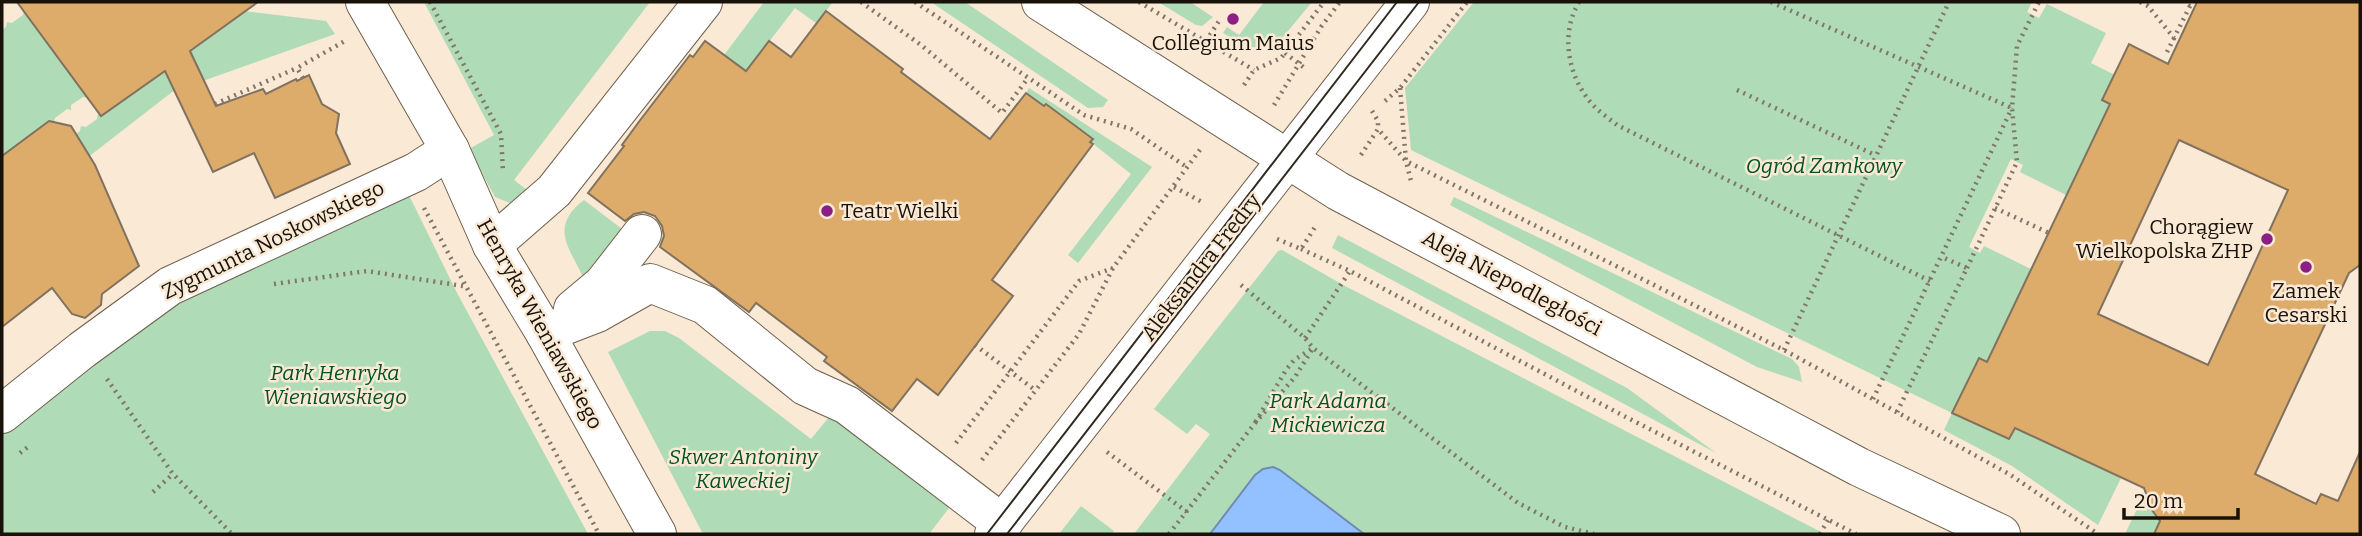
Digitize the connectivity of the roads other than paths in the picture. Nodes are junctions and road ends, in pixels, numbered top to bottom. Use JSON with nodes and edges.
{"nodes":[{"id":1,"x":365,"y":2,"type":"edge"},
{"id":2,"x":703,"y":2,"type":"edge"},
{"id":3,"x":1041,"y":2,"type":"edge"},
{"id":4,"x":1410,"y":2,"type":"edge"},
{"id":5,"x":450,"y":150,"type":"junction"},
{"id":6,"x":1286,"y":159,"type":"junction"},
{"id":7,"x":642,"y":234,"type":"dead end"},
{"id":8,"x":504,"y":235,"type":"junction"},
{"id":9,"x":545,"y":334,"type":"junction"},
{"id":10,"x":2,"y":414,"type":"edge"},
{"id":11,"x":998,"y":529,"type":"edge"},
{"id":12,"x":657,"y":534,"type":"edge"},
{"id":13,"x":2001,"y":534,"type":"edge"}],
"edges":[{"from":1,"to":5,"type":"street","name":"Henryka Wieniawskiego"},
{"from":2,"to":8,"type":"street"},
{"from":3,"to":6,"type":"street","name":"Aleja Niepodległości"},
{"from":4,"to":6,"type":"street","name":"Aleksandra Fredry"},
{"from":5,"to":8,"type":"street","name":"Henryka Wieniawskiego"},
{"from":5,"to":10,"type":"street","name":"Zygmunta Noskowskiego"},
{"from":6,"to":11,"type":"street","name":"Aleksandra Fredry"},
{"from":6,"to":13,"type":"street","name":"Aleja Niepodległości"},
{"from":7,"to":9,"type":"street"},
{"from":8,"to":9,"type":"street","name":"Henryka Wieniawskiego"},
{"from":9,"to":11,"type":"street"},
{"from":9,"to":12,"type":"street","name":"Henryka Wieniawskiego"}]}
